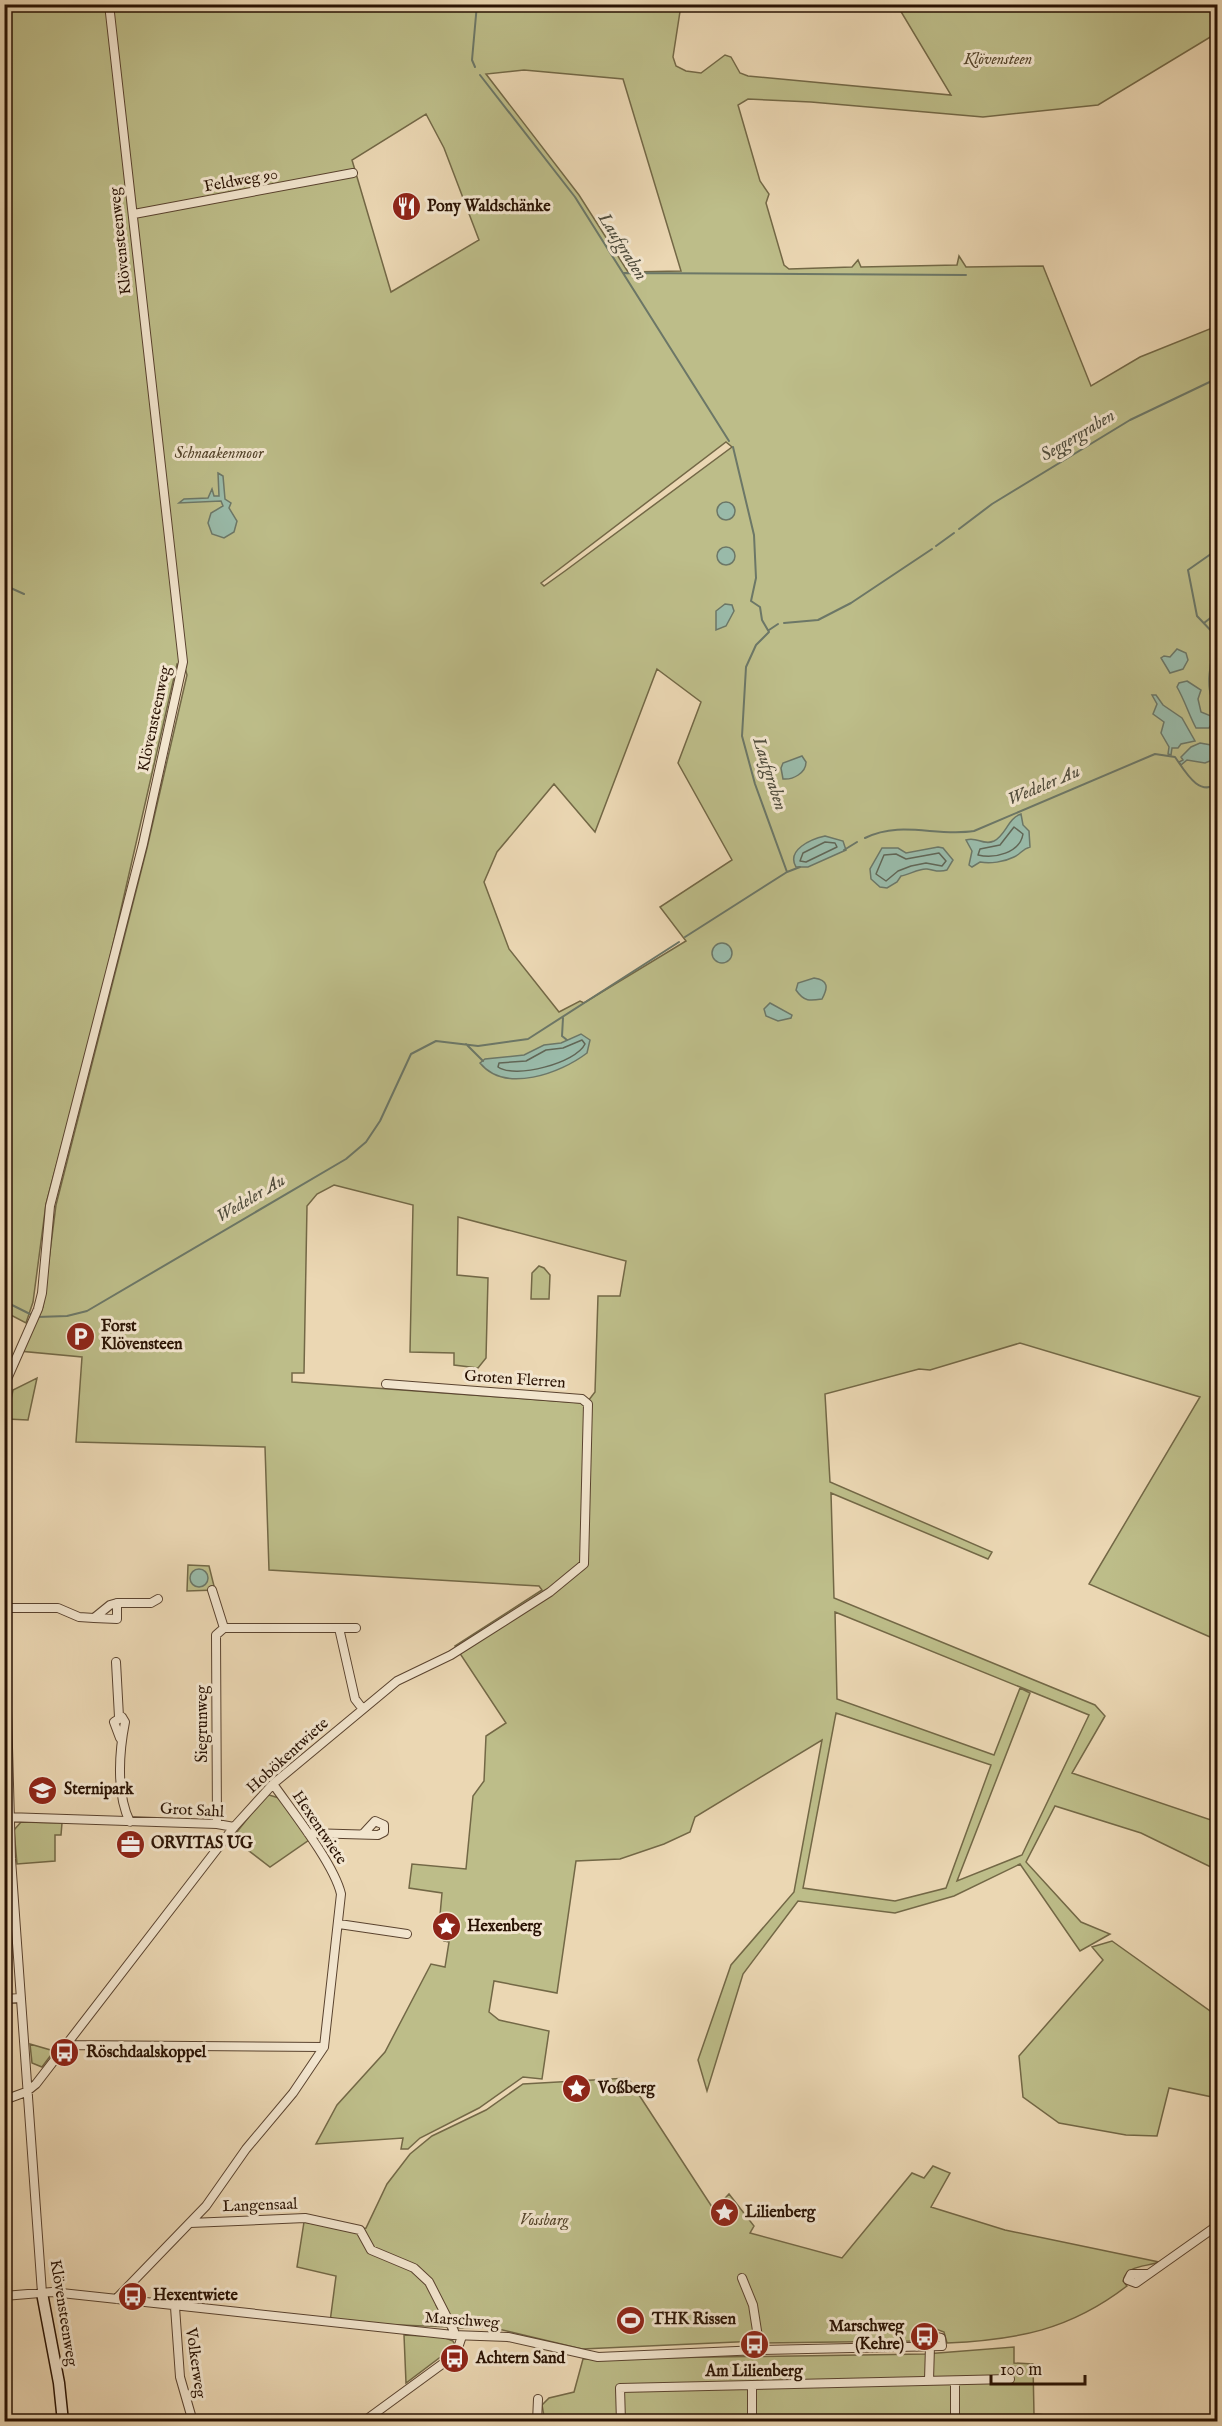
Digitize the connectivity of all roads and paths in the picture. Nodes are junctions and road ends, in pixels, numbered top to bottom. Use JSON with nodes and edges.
{"nodes":[{"id":1,"x":109,"y":4,"type":"edge"},
{"id":2,"x":353,"y":173,"type":"dead end"},
{"id":3,"x":134,"y":214,"type":"junction"},
{"id":4,"x":386,"y":1384,"type":"dead end"},
{"id":5,"x":4,"y":1386,"type":"edge"},
{"id":6,"x":584,"y":1564,"type":"joint"},
{"id":7,"x":213,"y":1590,"type":"dead end"},
{"id":8,"x":4,"y":1598,"type":"edge"},
{"id":9,"x":158,"y":1599,"type":"dead end"},
{"id":10,"x":117,"y":1603,"type":"junction"},
{"id":11,"x":5,"y":1608,"type":"edge"},
{"id":12,"x":94,"y":1618,"type":"junction"},
{"id":13,"x":224,"y":1628,"type":"junction"},
{"id":14,"x":339,"y":1628,"type":"junction"},
{"id":15,"x":356,"y":1628,"type":"dead end"},
{"id":16,"x":116,"y":1662,"type":"dead end"},
{"id":17,"x":362,"y":1708,"type":"junction"},
{"id":18,"x":273,"y":1784,"type":"junction"},
{"id":19,"x":123,"y":1808,"type":"junction"},
{"id":20,"x":7,"y":1816,"type":"edge"},
{"id":21,"x":114,"y":1821,"type":"junction"},
{"id":22,"x":130,"y":1822,"type":"junction"},
{"id":23,"x":217,"y":1824,"type":"junction"},
{"id":24,"x":234,"y":1827,"type":"junction"},
{"id":25,"x":308,"y":1833,"type":"junction"},
{"id":26,"x":363,"y":1834,"type":"dead end"},
{"id":27,"x":339,"y":1924,"type":"junction"},
{"id":28,"x":407,"y":1934,"type":"dead end"},
{"id":29,"x":20,"y":1998,"type":"junction"},
{"id":30,"x":4,"y":1999,"type":"edge"},
{"id":31,"x":66,"y":2045,"type":"junction"},
{"id":32,"x":324,"y":2047,"type":"junction"},
{"id":33,"x":25,"y":2071,"type":"junction"},
{"id":34,"x":41,"y":2076,"type":"junction"},
{"id":35,"x":26,"y":2092,"type":"junction"},
{"id":36,"x":4,"y":2100,"type":"edge"},
{"id":37,"x":190,"y":2223,"type":"junction"},
{"id":38,"x":1218,"y":2224,"type":"edge"},
{"id":39,"x":1148,"y":2274,"type":"dead end"},
{"id":40,"x":742,"y":2278,"type":"dead end"},
{"id":41,"x":42,"y":2294,"type":"junction"},
{"id":42,"x":4,"y":2296,"type":"edge"},
{"id":43,"x":116,"y":2299,"type":"junction"},
{"id":44,"x":175,"y":2307,"type":"junction"},
{"id":45,"x":458,"y":2335,"type":"junction"},
{"id":46,"x":930,"y":2346,"type":"junction"},
{"id":47,"x":917,"y":2347,"type":"junction"},
{"id":48,"x":760,"y":2350,"type":"junction"},
{"id":49,"x":1010,"y":2379,"type":"dead end"},
{"id":50,"x":929,"y":2380,"type":"junction"},
{"id":51,"x":955,"y":2381,"type":"junction"},
{"id":52,"x":752,"y":2385,"type":"junction"},
{"id":53,"x":537,"y":2399,"type":"dead end"},
{"id":54,"x":63,"y":2421,"type":"edge"},
{"id":55,"x":193,"y":2421,"type":"edge"},
{"id":56,"x":363,"y":2421,"type":"edge"},
{"id":57,"x":537,"y":2421,"type":"edge"},
{"id":58,"x":621,"y":2421,"type":"edge"},
{"id":59,"x":752,"y":2421,"type":"edge"},
{"id":60,"x":955,"y":2421,"type":"edge"}],
"edges":[{"from":1,"to":3,"type":"street","name":"Klövensteenweg"},
{"from":2,"to":3,"type":"street","name":"Feldweg 90"},
{"from":3,"to":5,"type":"street","name":"Klövensteenweg"},
{"from":4,"to":6,"type":"street","name":"Groten Flerren"},
{"from":6,"to":17,"type":"street","name":"Hobökentwiete"},
{"from":7,"to":13,"type":"street"},
{"from":8,"to":11,"type":"street","name":"Klövensteenweg"},
{"from":9,"to":10,"type":"street"},
{"from":10,"to":12,"type":"street"},
{"from":10,"to":12,"type":"street"},
{"from":11,"to":12,"type":"street"},
{"from":11,"to":20,"type":"street","name":"Klövensteenweg"},
{"from":13,"to":14,"type":"street"},
{"from":13,"to":23,"type":"street","name":"Siegrunweg"},
{"from":14,"to":15,"type":"street"},
{"from":14,"to":17,"type":"street"},
{"from":16,"to":19,"type":"street"},
{"from":17,"to":18,"type":"street","name":"Hobökentwiete"},
{"from":18,"to":24,"type":"street","name":"Hobökentwiete"},
{"from":18,"to":25,"type":"street","name":"Hexentwiete"},
{"from":19,"to":21,"type":"street"},
{"from":19,"to":22,"type":"street"},
{"from":20,"to":21,"type":"street","name":"Grot Sahl"},
{"from":20,"to":29,"type":"street","name":"Klövensteenweg"},
{"from":21,"to":22,"type":"street","name":"Grot Sahl"},
{"from":22,"to":23,"type":"street","name":"Grot Sahl"},
{"from":23,"to":24,"type":"street","name":"Grot Sahl"},
{"from":24,"to":31,"type":"street","name":"Hobökentwiete"},
{"from":25,"to":26,"type":"street"},
{"from":25,"to":27,"type":"street","name":"Hexentwiete"},
{"from":27,"to":28,"type":"street"},
{"from":27,"to":32,"type":"street","name":"Hexentwiete"},
{"from":29,"to":30,"type":"street"},
{"from":29,"to":33,"type":"street","name":"Klövensteenweg"},
{"from":31,"to":32,"type":"street"},
{"from":31,"to":34,"type":"street","name":"Hobökentwiete"},
{"from":32,"to":37,"type":"street","name":"Hexentwiete"},
{"from":33,"to":34,"type":"street"},
{"from":33,"to":35,"type":"street","name":"Klövensteenweg"},
{"from":34,"to":35,"type":"street","name":"Hobökentwiete"},
{"from":35,"to":36,"type":"street"},
{"from":35,"to":41,"type":"street","name":"Klövensteenweg"},
{"from":37,"to":43,"type":"street","name":"Hexentwiete"},
{"from":37,"to":45,"type":"street","name":"Langensaal"},
{"from":38,"to":39,"type":"street"},
{"from":40,"to":48,"type":"street"},
{"from":41,"to":42,"type":"street","name":"Marschweg"},
{"from":41,"to":43,"type":"street","name":"Marschweg"},
{"from":41,"to":54,"type":"street","name":"Klövensteenweg"},
{"from":43,"to":44,"type":"street","name":"Marschweg"},
{"from":44,"to":45,"type":"street","name":"Marschweg"},
{"from":44,"to":55,"type":"street","name":"Volkerweg"},
{"from":45,"to":48,"type":"street","name":"Marschweg"},
{"from":45,"to":56,"type":"street"},
{"from":46,"to":47,"type":"street","name":"Marschweg"},
{"from":46,"to":47,"type":"street","name":"Marschweg"},
{"from":46,"to":50,"type":"street"},
{"from":47,"to":48,"type":"street","name":"Marschweg"},
{"from":49,"to":51,"type":"street"},
{"from":50,"to":51,"type":"street"},
{"from":50,"to":52,"type":"street"},
{"from":51,"to":60,"type":"street"},
{"from":52,"to":58,"type":"street"},
{"from":52,"to":59,"type":"street"},
{"from":53,"to":57,"type":"street"}]}
